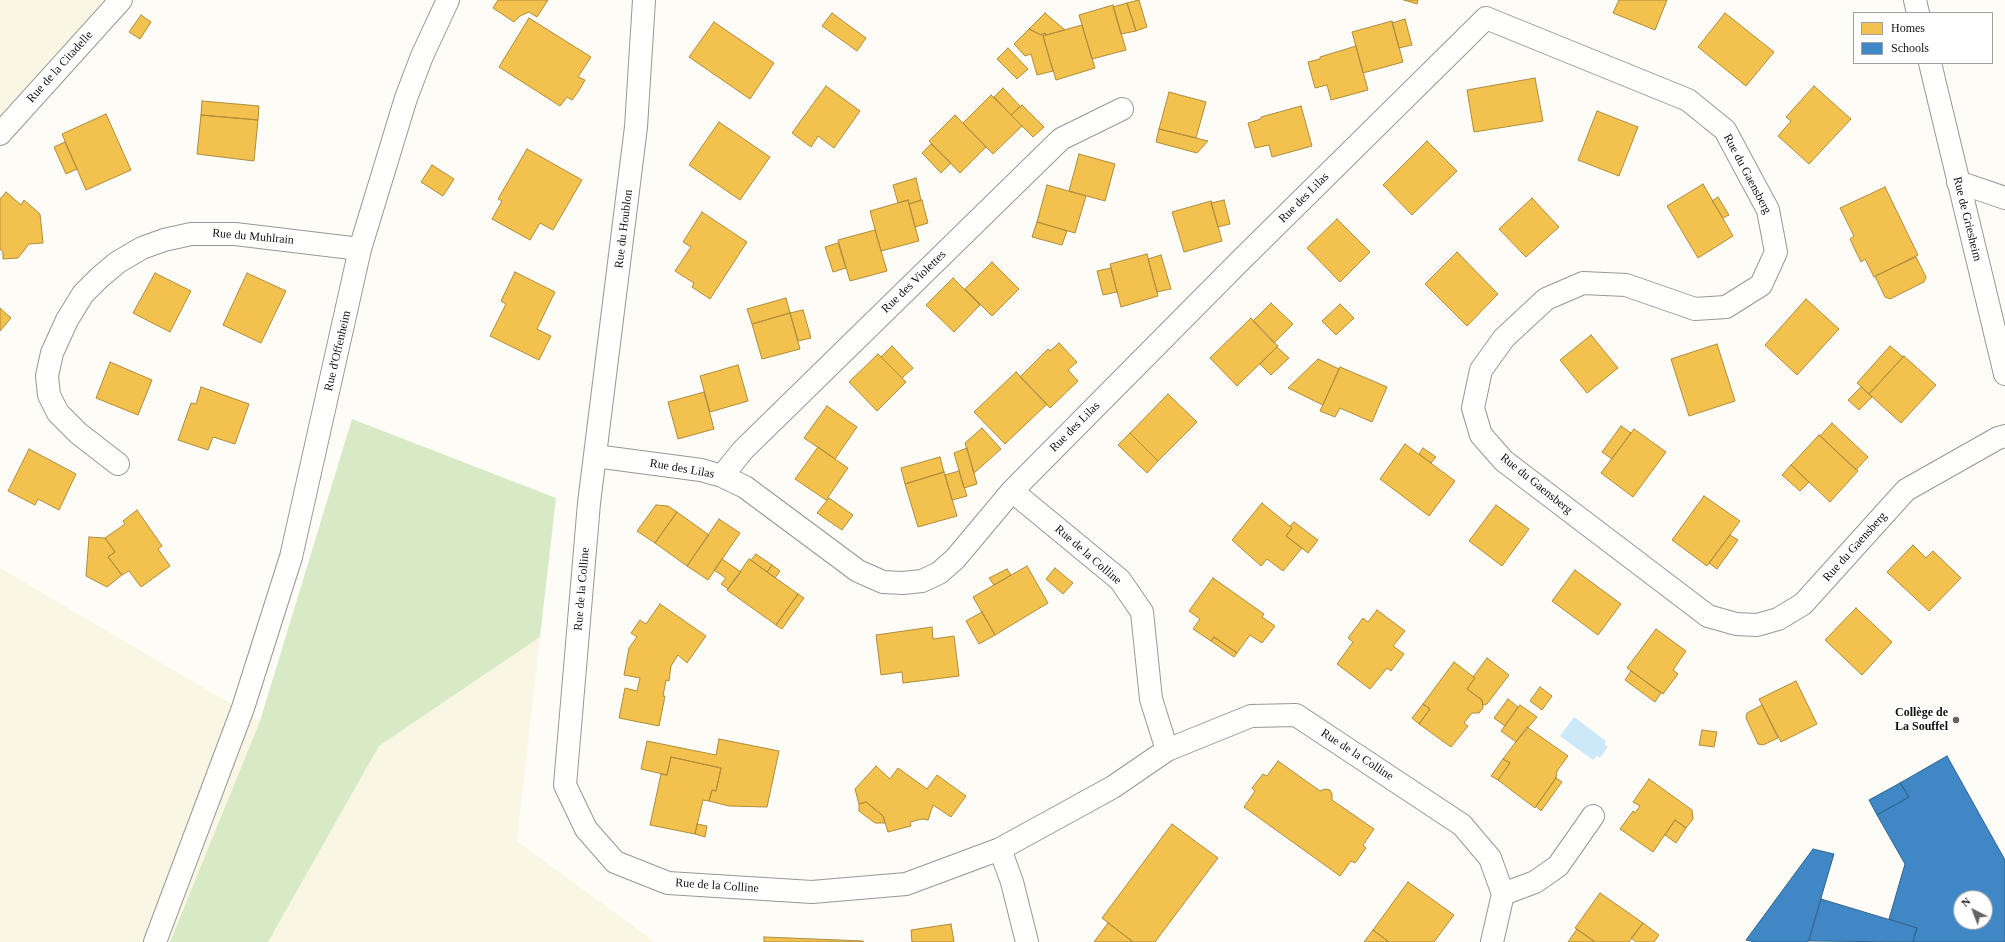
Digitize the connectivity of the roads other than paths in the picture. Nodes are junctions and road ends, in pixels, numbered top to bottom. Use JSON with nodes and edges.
{"nodes":[{"id":1,"x":121,"y":0,"type":"edge"},
{"id":2,"x":448,"y":0,"type":"edge"},
{"id":3,"x":644,"y":0,"type":"edge"},
{"id":4,"x":1915,"y":0,"type":"edge"},
{"id":5,"x":1487,"y":9,"type":"edge"},
{"id":6,"x":1918,"y":12,"type":"edge"},
{"id":7,"x":1930,"y":64,"type":"edge"},
{"id":8,"x":1122,"y":109,"type":"dead end"},
{"id":9,"x":0,"y":134,"type":"edge"},
{"id":10,"x":1958,"y":182,"type":"junction"},
{"id":11,"x":2005,"y":198,"type":"edge"},
{"id":12,"x":360,"y":250,"type":"junction"},
{"id":13,"x":2005,"y":374,"type":"edge"},
{"id":14,"x":2005,"y":436,"type":"edge"},
{"id":15,"x":595,"y":456,"type":"junction"},
{"id":16,"x":118,"y":464,"type":"dead end"},
{"id":17,"x":722,"y":476,"type":"junction"},
{"id":18,"x":1012,"y":491,"type":"junction"},
{"id":19,"x":1167,"y":750,"type":"junction"},
{"id":20,"x":1593,"y":816,"type":"dead end"},
{"id":21,"x":1000,"y":849,"type":"junction"},
{"id":22,"x":1503,"y":894,"type":"junction"},
{"id":23,"x":155,"y":942,"type":"edge"},
{"id":24,"x":1027,"y":942,"type":"edge"},
{"id":25,"x":1492,"y":942,"type":"edge"}],
"edges":[{"from":1,"to":9,"type":"street","name":"Rue de la Citadelle"},
{"from":2,"to":12,"type":"street","name":"Rue d'Offenheim"},
{"from":3,"to":15,"type":"street","name":"Rue du Houblon"},
{"from":4,"to":6,"type":"street"},
{"from":5,"to":14,"type":"street","name":"Rue du Gaensberg"},
{"from":5,"to":18,"type":"street","name":"Rue des Lilas"},
{"from":7,"to":10,"type":"street","name":"Rue de Griesheim"},
{"from":8,"to":17,"type":"street","name":"Rue des Violettes"},
{"from":10,"to":11,"type":"street"},
{"from":10,"to":13,"type":"street","name":"Rue de Griesheim"},
{"from":12,"to":16,"type":"street","name":"Rue du Muhlrain"},
{"from":12,"to":23,"type":"street","name":"Rue d'Offenheim"},
{"from":15,"to":17,"type":"street","name":"Rue des Lilas"},
{"from":15,"to":21,"type":"street","name":"Rue de la Colline"},
{"from":17,"to":18,"type":"street","name":"Rue des Lilas"},
{"from":18,"to":19,"type":"street","name":"Rue de la Colline"},
{"from":19,"to":21,"type":"street","name":"Rue de la Colline"},
{"from":19,"to":22,"type":"street","name":"Rue de la Colline"},
{"from":20,"to":22,"type":"street"},
{"from":21,"to":24,"type":"street"},
{"from":22,"to":25,"type":"street"}]}
